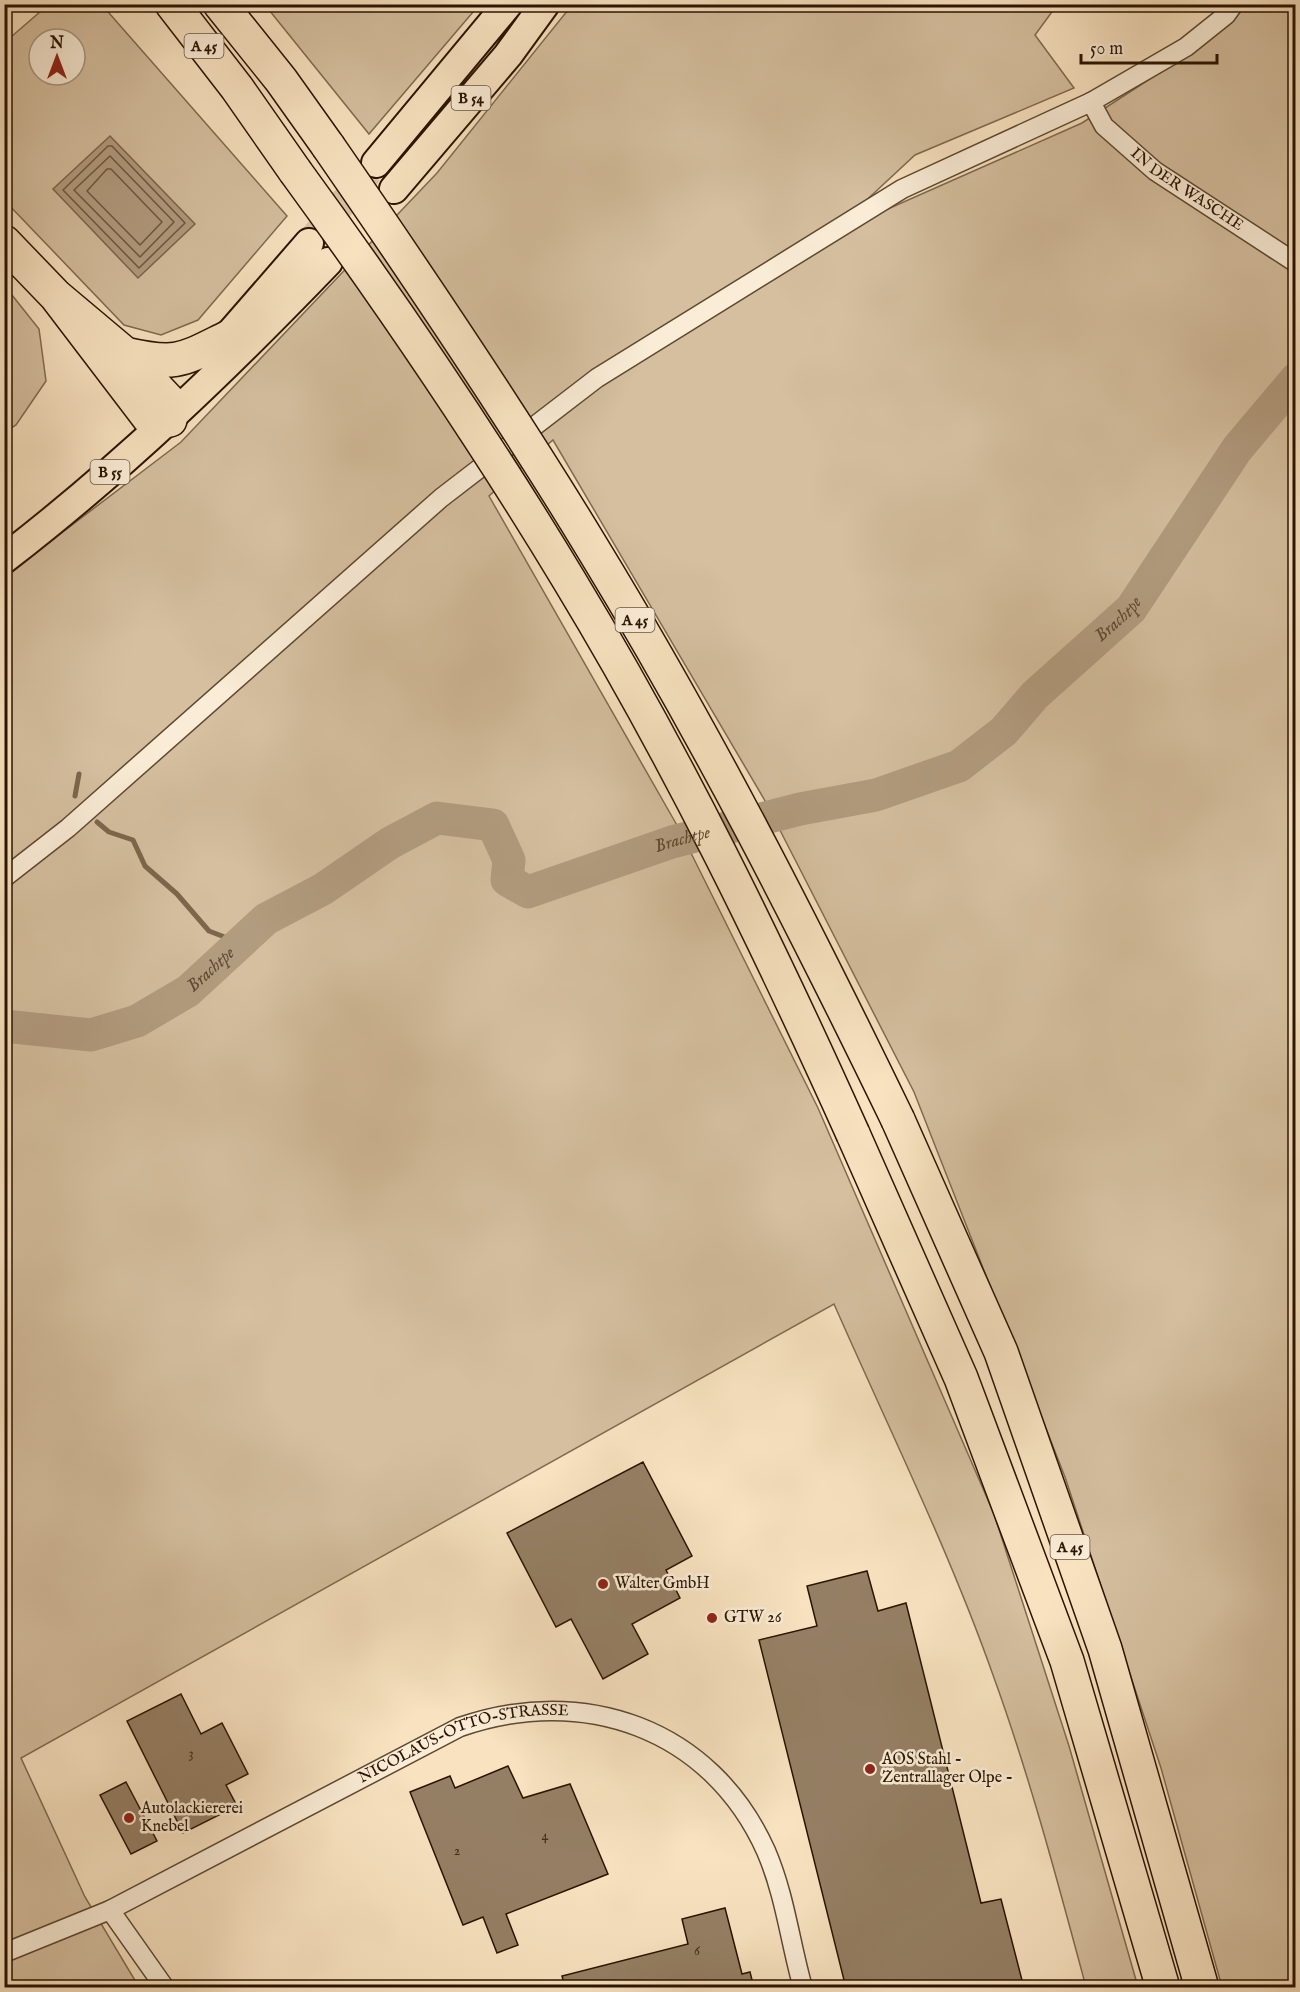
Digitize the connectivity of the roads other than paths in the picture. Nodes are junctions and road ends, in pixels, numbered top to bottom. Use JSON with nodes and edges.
{"nodes":[{"id":1,"x":172,"y":4,"type":"edge"},
{"id":2,"x":220,"y":4,"type":"edge"},
{"id":3,"x":508,"y":4,"type":"edge"},
{"id":4,"x":545,"y":4,"type":"edge"},
{"id":5,"x":1233,"y":4,"type":"edge"},
{"id":6,"x":1091,"y":102,"type":"junction"},
{"id":7,"x":376,"y":163,"type":"tunnel mouth"},
{"id":8,"x":394,"y":189,"type":"tunnel mouth"},
{"id":9,"x":4,"y":242,"type":"edge"},
{"id":10,"x":1296,"y":263,"type":"edge"},
{"id":11,"x":56,"y":296,"type":"junction"},
{"id":12,"x":229,"y":337,"type":"junction"},
{"id":13,"x":125,"y":354,"type":"junction"},
{"id":14,"x":163,"y":412,"type":"junction"},
{"id":15,"x":45,"y":518,"type":"junction"},
{"id":16,"x":4,"y":539,"type":"edge"},
{"id":17,"x":4,"y":559,"type":"edge"},
{"id":18,"x":4,"y":878,"type":"edge"},
{"id":19,"x":110,"y":1910,"type":"junction"},
{"id":20,"x":4,"y":1953,"type":"edge"},
{"id":21,"x":165,"y":1988,"type":"edge"},
{"id":22,"x":802,"y":1988,"type":"edge"},
{"id":23,"x":1163,"y":1988,"type":"edge"},
{"id":24,"x":1202,"y":1988,"type":"edge"}],
"edges":[{"from":1,"to":23,"type":"highway","number":"A 45","bridge":true},
{"from":2,"to":24,"type":"highway","number":"A 45","bridge":true},
{"from":3,"to":7,"type":"main road","number":"B 54"},
{"from":4,"to":8,"type":"main road","number":"B 54"},
{"from":5,"to":6,"type":"street"},
{"from":6,"to":10,"type":"street","name":"IN DER WASCHE"},
{"from":6,"to":18,"type":"street"},
{"from":9,"to":11,"type":"highway"},
{"from":11,"to":13,"type":"highway"},
{"from":11,"to":14,"type":"highway"},
{"from":12,"to":13,"type":"highway"},
{"from":12,"to":14,"type":"main road","number":"B 55"},
{"from":12,"to":14,"type":"main road"},
{"from":13,"to":14,"type":"highway"},
{"from":14,"to":15,"type":"main road","number":"B 55"},
{"from":15,"to":16,"type":"main road","number":"B 55"},
{"from":15,"to":17,"type":"main road","number":"B 55"},
{"from":19,"to":20,"type":"street","name":"NICOLAUS-OTTO-STRASSE"},
{"from":19,"to":21,"type":"street"},
{"from":19,"to":22,"type":"street","name":"NICOLAUS-OTTO-STRASSE"}]}
